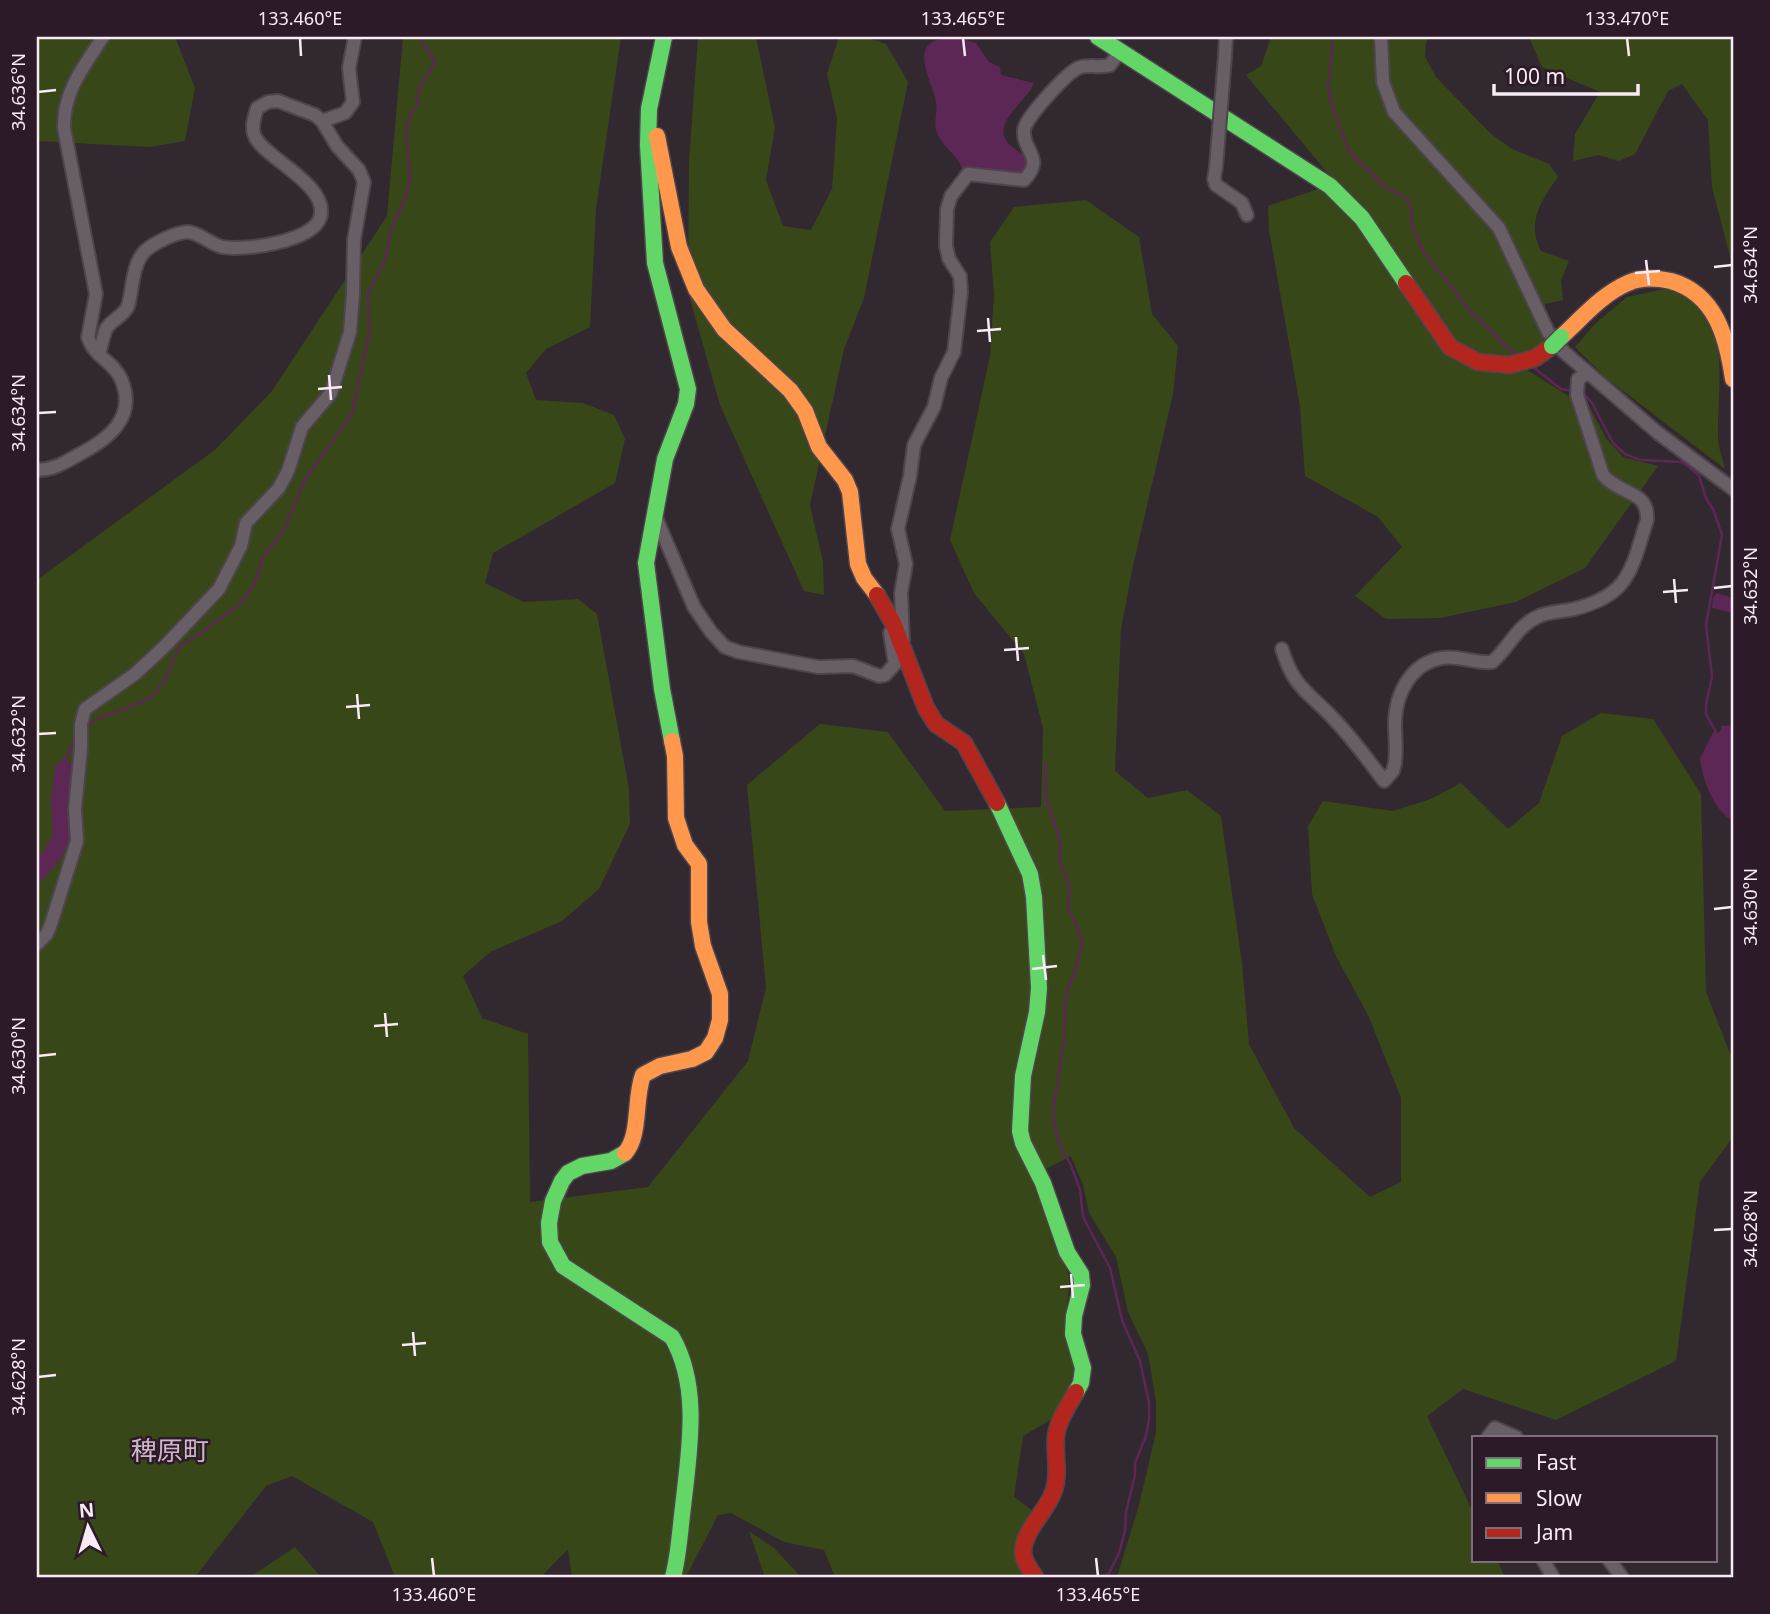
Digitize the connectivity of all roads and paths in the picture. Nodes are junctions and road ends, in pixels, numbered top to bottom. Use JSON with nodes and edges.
{"nodes":[{"id":1,"x":103,"y":37,"type":"edge"},
{"id":2,"x":355,"y":37,"type":"edge"},
{"id":3,"x":664,"y":37,"type":"edge"},
{"id":4,"x":1098,"y":37,"type":"edge"},
{"id":5,"x":1226,"y":37,"type":"edge"},
{"id":6,"x":1381,"y":37,"type":"edge"},
{"id":7,"x":1120,"y":51,"type":"junction"},
{"id":8,"x":322,"y":121,"type":"junction"},
{"id":9,"x":649,"y":128,"type":"junction"},
{"id":10,"x":1247,"y":215,"type":"dead end"},
{"id":11,"x":99,"y":355,"type":"junction"},
{"id":12,"x":1588,"y":373,"type":"junction"},
{"id":13,"x":1733,"y":379,"type":"edge"},
{"id":14,"x":37,"y":470,"type":"edge"},
{"id":15,"x":1733,"y":489,"type":"edge"},
{"id":16,"x":653,"y":511,"type":"junction"},
{"id":17,"x":893,"y":623,"type":"junction"},
{"id":18,"x":904,"y":648,"type":"junction"},
{"id":19,"x":1282,"y":649,"type":"dead end"},
{"id":20,"x":37,"y":944,"type":"edge"},
{"id":21,"x":1489,"y":1436,"type":"edge"},
{"id":22,"x":1514,"y":1436,"type":"edge"},
{"id":23,"x":1611,"y":1562,"type":"edge"},
{"id":24,"x":673,"y":1577,"type":"edge"},
{"id":25,"x":1035,"y":1577,"type":"edge"},
{"id":26,"x":1622,"y":1577,"type":"edge"}],
"edges":[{"from":1,"to":11,"type":"street"},
{"from":2,"to":8,"type":"street"},
{"from":3,"to":9,"type":"street"},
{"from":4,"to":7,"type":"street"},
{"from":5,"to":10,"type":"street","bridge":true},
{"from":6,"to":12,"type":"street"},
{"from":7,"to":13,"type":"street"},
{"from":7,"to":18,"type":"street"},
{"from":8,"to":11,"type":"street"},
{"from":8,"to":20,"type":"street"},
{"from":9,"to":16,"type":"street"},
{"from":9,"to":17,"type":"street"},
{"from":11,"to":14,"type":"street"},
{"from":12,"to":15,"type":"street"},
{"from":12,"to":19,"type":"street"},
{"from":16,"to":17,"type":"street"},
{"from":16,"to":24,"type":"street"},
{"from":17,"to":18,"type":"street"},
{"from":18,"to":25,"type":"street"},
{"from":21,"to":22,"type":"street"},
{"from":23,"to":26,"type":"street"}]}
